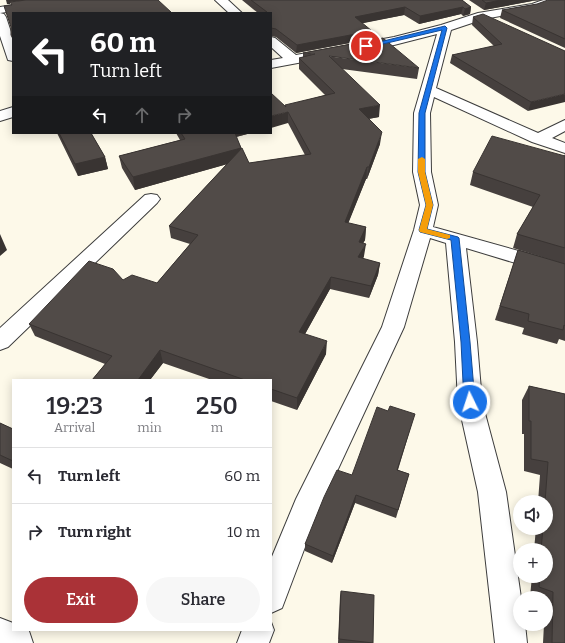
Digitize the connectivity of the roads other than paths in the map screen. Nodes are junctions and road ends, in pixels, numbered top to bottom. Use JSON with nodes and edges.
{"nodes":[{"id":1,"x":66,"y":0,"type":"edge"},
{"id":2,"x":221,"y":0,"type":"edge"},
{"id":3,"x":554,"y":0,"type":"edge"},
{"id":4,"x":470,"y":8,"type":"edge"},
{"id":5,"x":0,"y":10,"type":"edge"},
{"id":6,"x":235,"y":12,"type":"edge"},
{"id":7,"x":482,"y":16,"type":"junction"},
{"id":8,"x":0,"y":17,"type":"edge"},
{"id":9,"x":502,"y":26,"type":"edge"},
{"id":10,"x":445,"y":28,"type":"junction"},
{"id":11,"x":272,"y":42,"type":"edge"},
{"id":12,"x":12,"y":54,"type":"edge"},
{"id":13,"x":294,"y":60,"type":"junction"},
{"id":14,"x":272,"y":64,"type":"edge"},
{"id":15,"x":429,"y":90,"type":"junction"},
{"id":16,"x":12,"y":112,"type":"edge"},
{"id":17,"x":0,"y":116,"type":"edge"},
{"id":18,"x":565,"y":125,"type":"edge"},
{"id":19,"x":538,"y":139,"type":"junction"},
{"id":20,"x":565,"y":148,"type":"edge"},
{"id":21,"x":151,"y":199,"type":"dead end"},
{"id":22,"x":423,"y":230,"type":"junction"},
{"id":23,"x":455,"y":238,"type":"junction"},
{"id":24,"x":565,"y":271,"type":"edge"},
{"id":25,"x":0,"y":341,"type":"edge"},
{"id":26,"x":272,"y":594,"type":"edge"},
{"id":27,"x":258,"y":631,"type":"edge"},
{"id":28,"x":0,"y":634,"type":"edge"},
{"id":29,"x":18,"y":643,"type":"edge"},
{"id":30,"x":253,"y":643,"type":"edge"},
{"id":31,"x":511,"y":643,"type":"edge"}],
"edges":[{"from":1,"to":5,"type":"street"},
{"from":2,"to":6,"type":"street"},
{"from":3,"to":7,"type":"street"},
{"from":4,"to":7,"type":"street"},
{"from":7,"to":9,"type":"street"},
{"from":7,"to":10,"type":"street"},
{"from":8,"to":12,"type":"street"},
{"from":10,"to":13,"type":"street"},
{"from":10,"to":15,"type":"street"},
{"from":11,"to":13,"type":"street"},
{"from":13,"to":14,"type":"street"},
{"from":15,"to":19,"type":"street"},
{"from":15,"to":22,"type":"street"},
{"from":16,"to":17,"type":"street"},
{"from":18,"to":19,"type":"street"},
{"from":19,"to":20,"type":"street"},
{"from":21,"to":25,"type":"street"},
{"from":22,"to":23,"type":"street"},
{"from":22,"to":26,"type":"street"},
{"from":23,"to":24,"type":"street"},
{"from":23,"to":31,"type":"street"},
{"from":27,"to":30,"type":"street"},
{"from":28,"to":29,"type":"street"}]}
